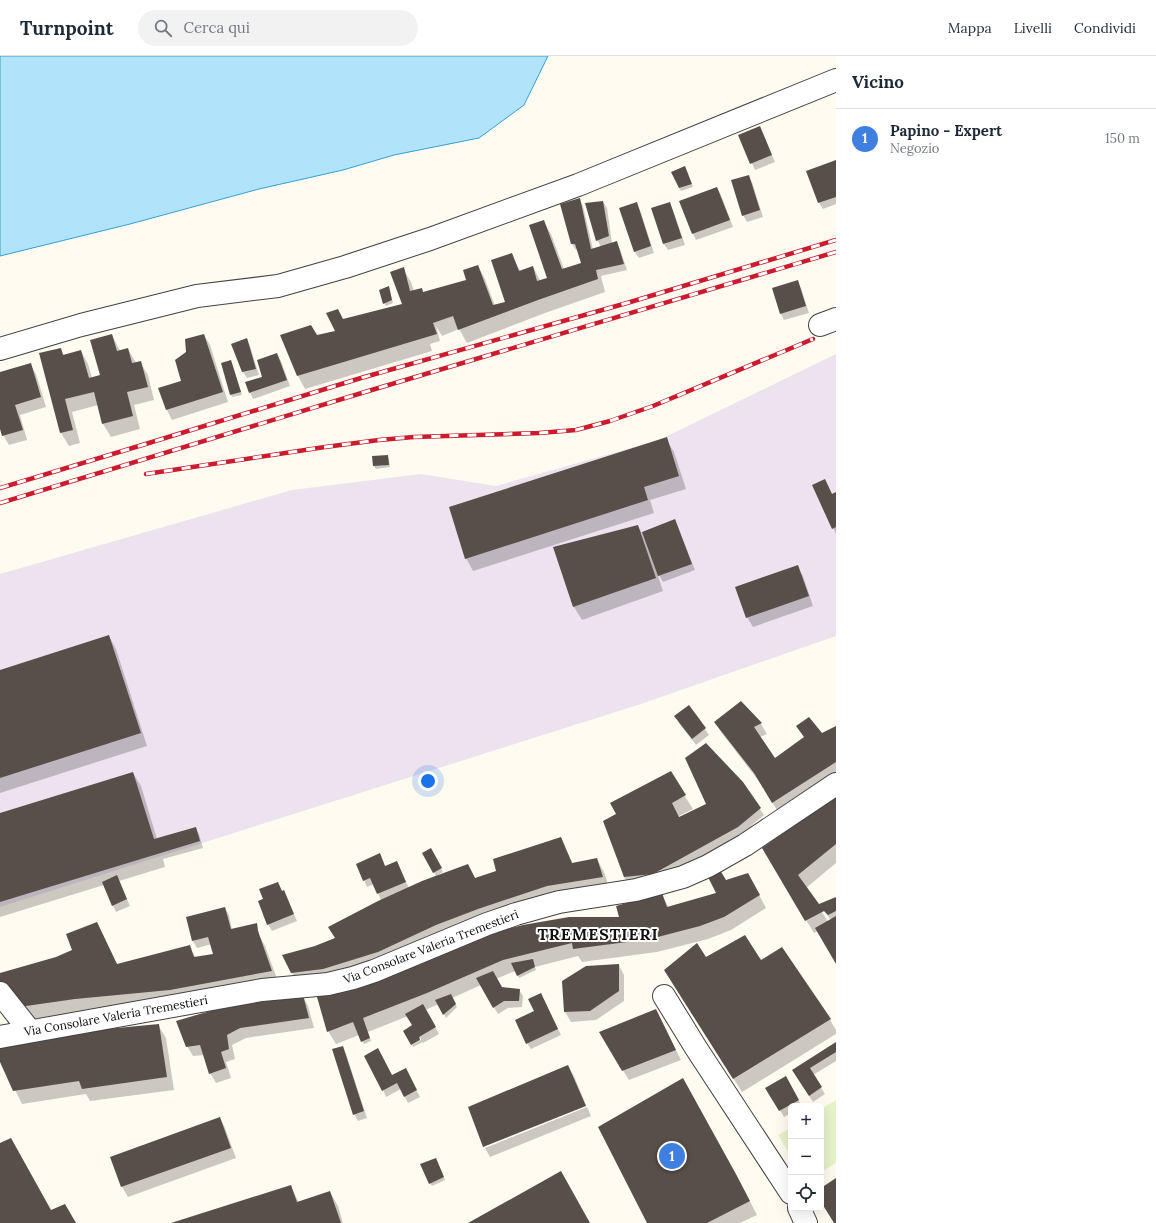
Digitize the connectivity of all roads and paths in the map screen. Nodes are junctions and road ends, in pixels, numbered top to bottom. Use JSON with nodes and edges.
{"nodes":[{"id":1,"x":836,"y":80,"type":"edge"},
{"id":2,"x":0,"y":349,"type":"edge"},
{"id":3,"x":836,"y":784,"type":"edge"},
{"id":4,"x":0,"y":993,"type":"edge"},
{"id":5,"x":664,"y":996,"type":"dead end"},
{"id":6,"x":30,"y":1030,"type":"junction"},
{"id":7,"x":0,"y":1037,"type":"edge"},
{"id":8,"x":788,"y":1188,"type":"edge"},
{"id":9,"x":800,"y":1211,"type":"edge"},
{"id":10,"x":806,"y":1223,"type":"edge"}],
"edges":[{"from":1,"to":2,"type":"street"},
{"from":3,"to":6,"type":"street","name":"Via Consolare Valeria Tremestieri"},
{"from":4,"to":6,"type":"street"},
{"from":5,"to":8,"type":"street"},
{"from":6,"to":7,"type":"street","name":"Via Consolare Valeria Tremestieri"},
{"from":9,"to":10,"type":"street"}]}
